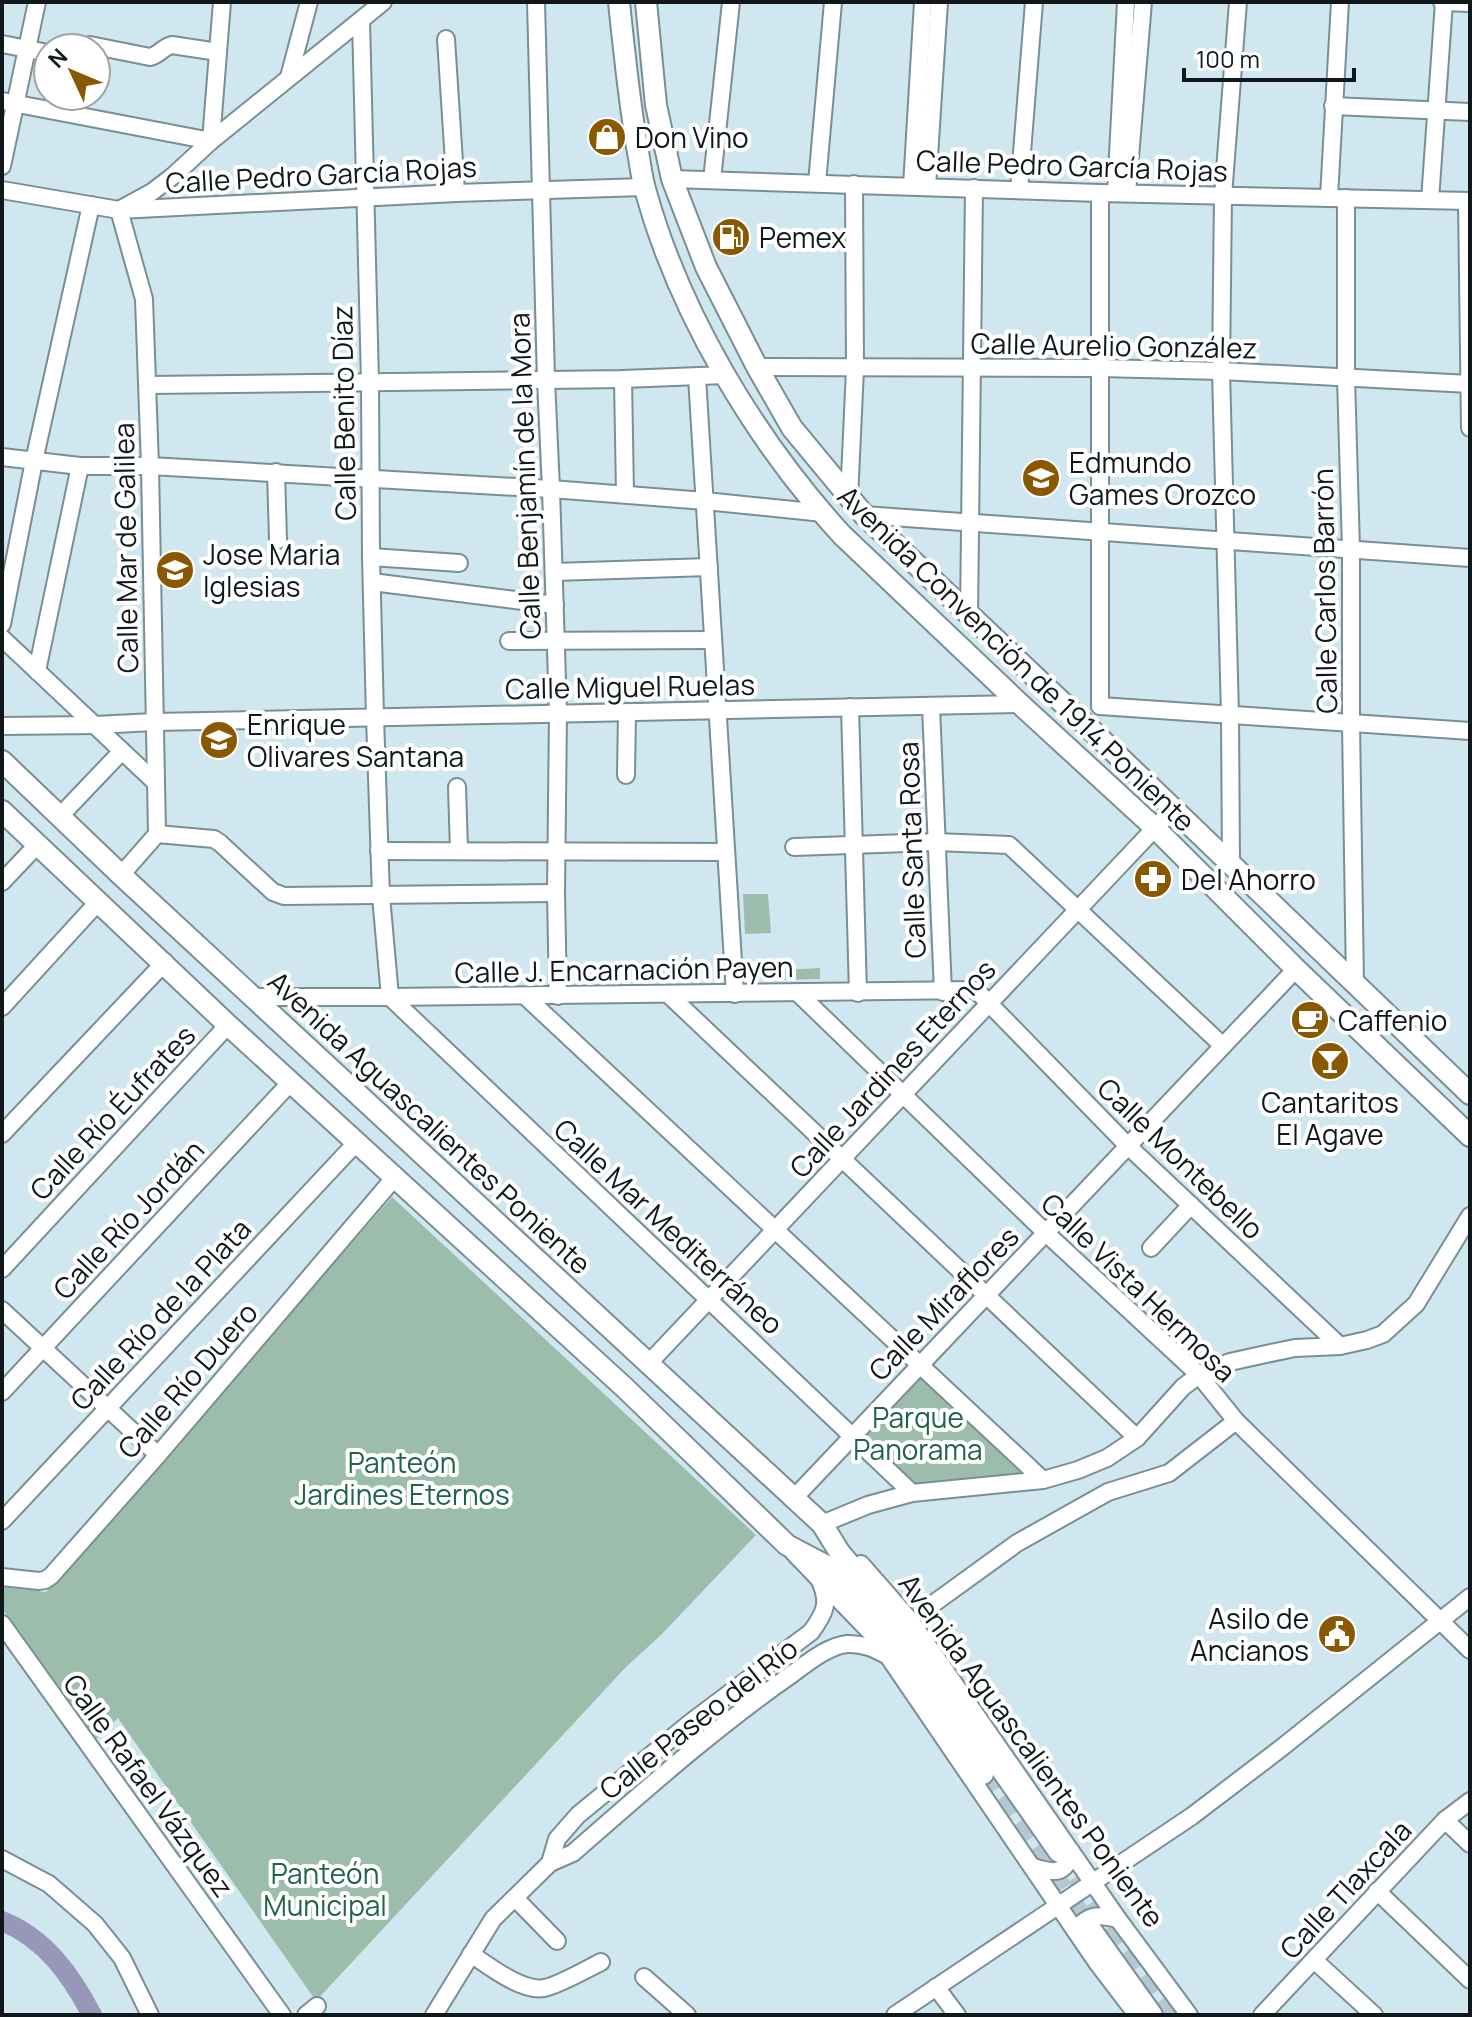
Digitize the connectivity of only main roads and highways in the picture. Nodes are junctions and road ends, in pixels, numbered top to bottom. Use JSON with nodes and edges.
{"nodes":[{"id":1,"x":619,"y":2,"type":"edge"},
{"id":2,"x":646,"y":2,"type":"edge"},
{"id":3,"x":2,"y":761,"type":"edge"},
{"id":4,"x":2,"y":811,"type":"edge"},
{"id":5,"x":1470,"y":1094,"type":"edge"},
{"id":6,"x":1470,"y":1136,"type":"edge"},
{"id":7,"x":983,"y":1774,"type":"tunnel mouth"},
{"id":8,"x":1065,"y":1852,"type":"tunnel mouth"},
{"id":9,"x":1084,"y":1930,"type":"tunnel mouth"},
{"id":10,"x":1152,"y":2015,"type":"edge"}],
"edges":[{"from":1,"to":6,"type":"main road","name":"Avenida Convención de 1914 Poniente"},
{"from":2,"to":5,"type":"main road","name":"Avenida Convención de 1914 Poniente"},
{"from":3,"to":8,"type":"main road","name":"Avenida Aguascalientes Poniente"},
{"from":4,"to":7,"type":"main road","name":"Avenida Aguascalientes Poniente"},
{"from":9,"to":10,"type":"main road","name":"Avenida Aguascalientes Poniente"}]}
